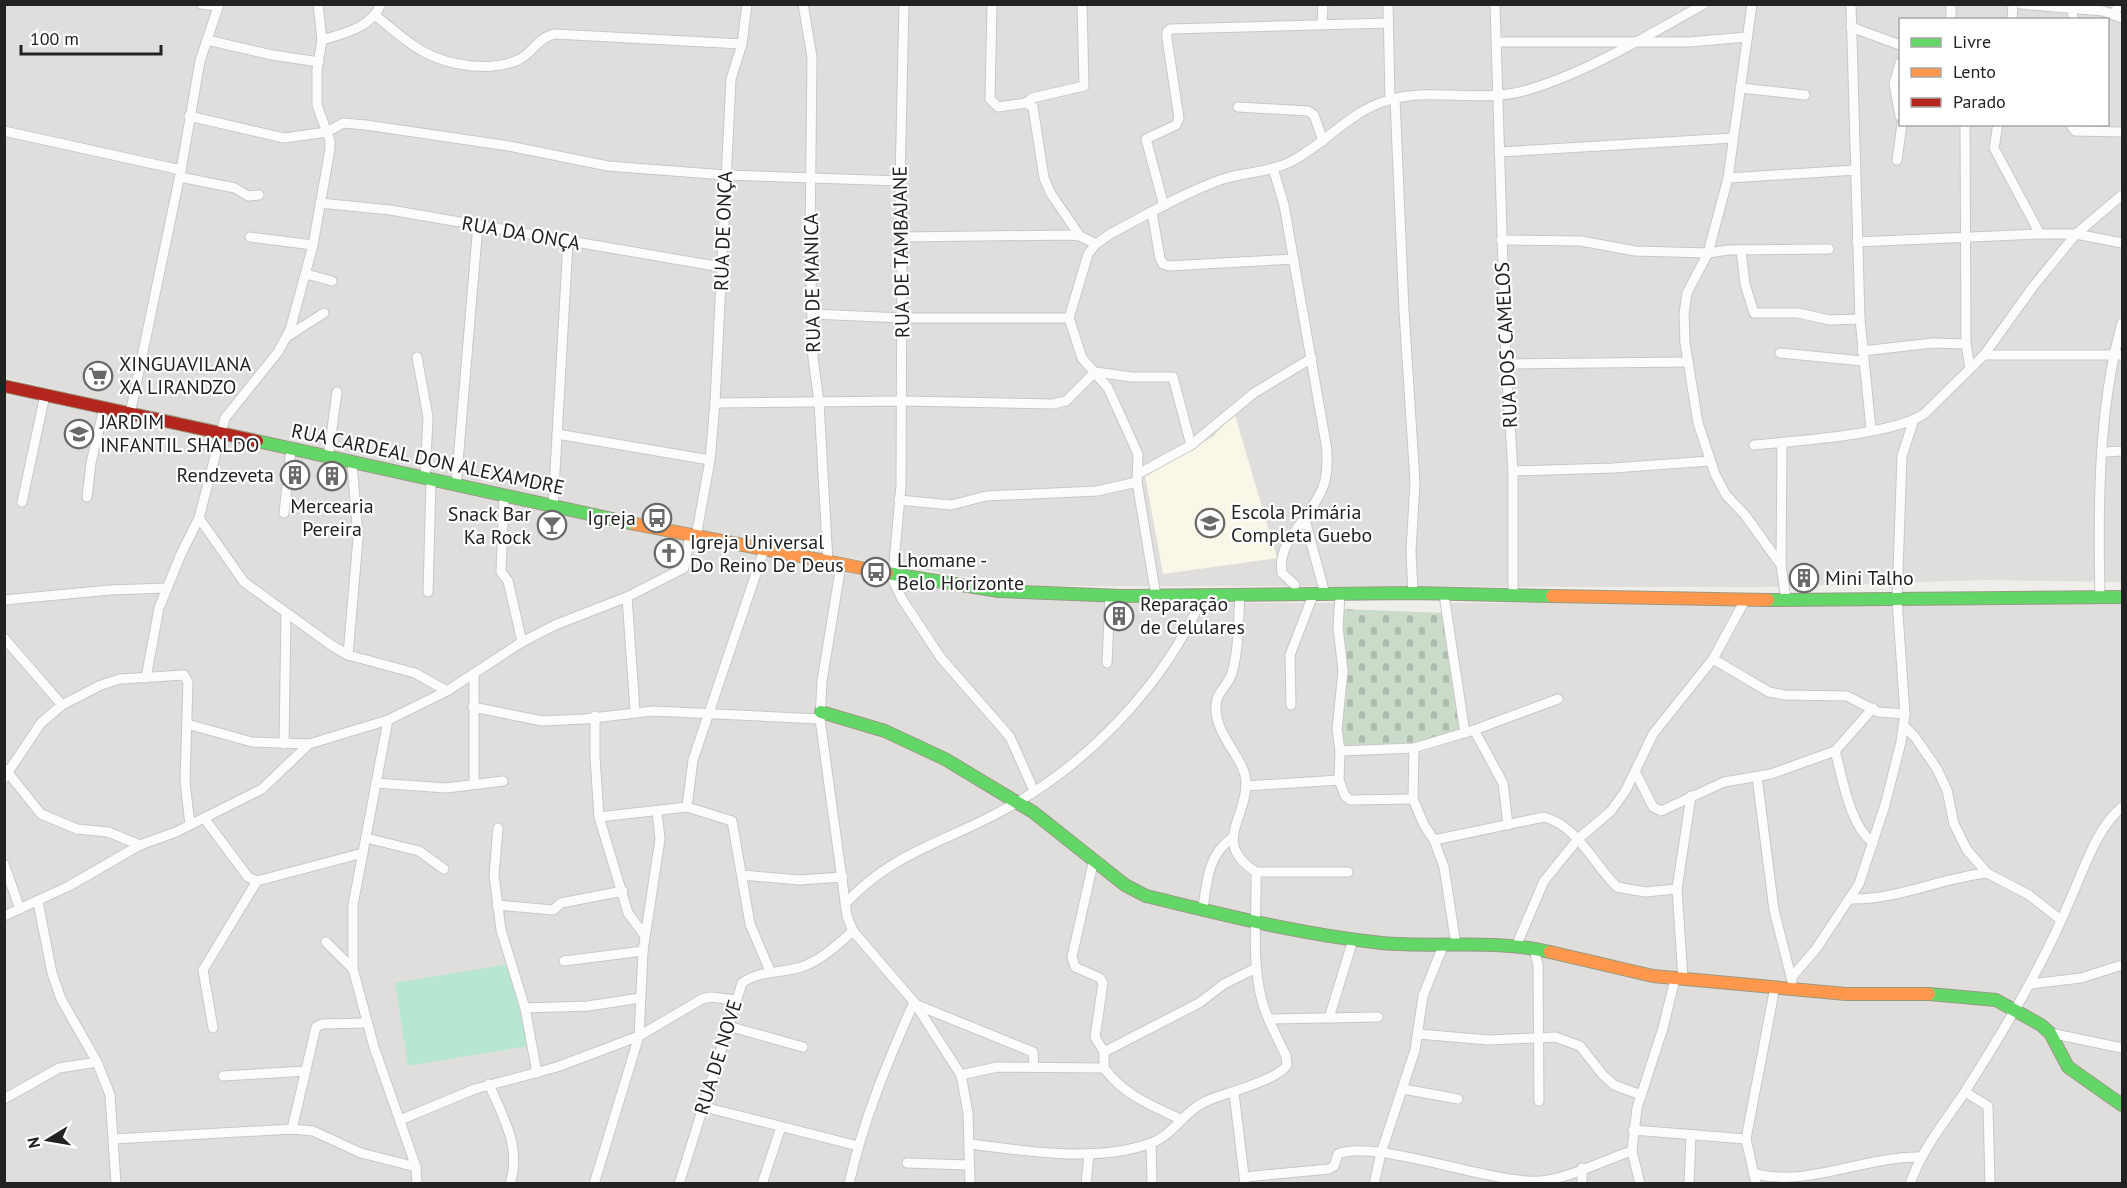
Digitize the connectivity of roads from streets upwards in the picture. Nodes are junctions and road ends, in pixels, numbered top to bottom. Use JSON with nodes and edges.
{"nodes":[{"id":1,"x":201,"y":4,"type":"edge"},
{"id":2,"x":318,"y":4,"type":"edge"},
{"id":3,"x":381,"y":4,"type":"edge"},
{"id":4,"x":747,"y":4,"type":"edge"},
{"id":5,"x":803,"y":4,"type":"edge"},
{"id":6,"x":904,"y":4,"type":"edge"},
{"id":7,"x":992,"y":4,"type":"edge"},
{"id":8,"x":1082,"y":4,"type":"edge"},
{"id":9,"x":1323,"y":4,"type":"edge"},
{"id":10,"x":1388,"y":4,"type":"edge"},
{"id":11,"x":1495,"y":4,"type":"edge"},
{"id":12,"x":1704,"y":4,"type":"edge"},
{"id":13,"x":1752,"y":4,"type":"edge"},
{"id":14,"x":1851,"y":4,"type":"edge"},
{"id":15,"x":2021,"y":4,"type":"edge"},
{"id":16,"x":2120,"y":4,"type":"edge"},
{"id":17,"x":219,"y":5,"type":"edge"},
{"id":18,"x":2072,"y":7,"type":"edge"},
{"id":19,"x":2113,"y":14,"type":"junction"},
{"id":20,"x":376,"y":16,"type":"junction"},
{"id":21,"x":2122,"y":18,"type":"edge"},
{"id":22,"x":1388,"y":23,"type":"junction"},
{"id":23,"x":1322,"y":24,"type":"junction"},
{"id":24,"x":1851,"y":27,"type":"junction"},
{"id":25,"x":1747,"y":37,"type":"junction"},
{"id":26,"x":322,"y":39,"type":"junction"},
{"id":27,"x":207,"y":40,"type":"junction"},
{"id":28,"x":1639,"y":40,"type":"junction"},
{"id":29,"x":1498,"y":42,"type":"junction"},
{"id":30,"x":742,"y":44,"type":"junction"},
{"id":31,"x":1899,"y":45,"type":"edge"},
{"id":32,"x":319,"y":62,"type":"junction"},
{"id":33,"x":1899,"y":66,"type":"edge"},
{"id":34,"x":1740,"y":88,"type":"junction"},
{"id":35,"x":1498,"y":95,"type":"junction"},
{"id":36,"x":1805,"y":95,"type":"dead end"},
{"id":37,"x":1393,"y":99,"type":"junction"},
{"id":38,"x":1026,"y":103,"type":"junction"},
{"id":39,"x":1238,"y":107,"type":"dead end"},
{"id":40,"x":1899,"y":111,"type":"edge"},
{"id":41,"x":189,"y":116,"type":"junction"},
{"id":42,"x":1902,"y":126,"type":"edge"},
{"id":43,"x":1965,"y":126,"type":"edge"},
{"id":44,"x":1998,"y":126,"type":"edge"},
{"id":45,"x":2071,"y":126,"type":"edge"},
{"id":46,"x":4,"y":130,"type":"edge"},
{"id":47,"x":327,"y":132,"type":"junction"},
{"id":48,"x":2122,"y":132,"type":"edge"},
{"id":49,"x":1733,"y":138,"type":"junction"},
{"id":50,"x":1323,"y":141,"type":"junction"},
{"id":51,"x":1499,"y":152,"type":"junction"},
{"id":52,"x":1897,"y":160,"type":"dead end"},
{"id":53,"x":1273,"y":168,"type":"junction"},
{"id":54,"x":1856,"y":170,"type":"junction"},
{"id":55,"x":181,"y":174,"type":"junction"},
{"id":56,"x":725,"y":175,"type":"junction"},
{"id":57,"x":811,"y":178,"type":"junction"},
{"id":58,"x":1728,"y":178,"type":"junction"},
{"id":59,"x":900,"y":181,"type":"junction"},
{"id":60,"x":259,"y":195,"type":"dead end"},
{"id":61,"x":2122,"y":195,"type":"edge"},
{"id":62,"x":320,"y":203,"type":"junction"},
{"id":63,"x":1164,"y":206,"type":"junction"},
{"id":64,"x":1152,"y":212,"type":"junction"},
{"id":65,"x":478,"y":224,"type":"junction"},
{"id":66,"x":2040,"y":234,"type":"junction"},
{"id":67,"x":2076,"y":234,"type":"junction"},
{"id":68,"x":1080,"y":236,"type":"junction"},
{"id":69,"x":1967,"y":236,"type":"junction"},
{"id":70,"x":250,"y":237,"type":"dead end"},
{"id":71,"x":902,"y":237,"type":"junction"},
{"id":72,"x":1501,"y":240,"type":"junction"},
{"id":73,"x":568,"y":242,"type":"junction"},
{"id":74,"x":1857,"y":242,"type":"junction"},
{"id":75,"x":2122,"y":243,"type":"edge"},
{"id":76,"x":1096,"y":244,"type":"junction"},
{"id":77,"x":313,"y":245,"type":"junction"},
{"id":78,"x":1828,"y":249,"type":"dead end"},
{"id":79,"x":1742,"y":250,"type":"junction"},
{"id":80,"x":1708,"y":253,"type":"junction"},
{"id":81,"x":1294,"y":259,"type":"junction"},
{"id":82,"x":722,"y":267,"type":"junction"},
{"id":83,"x":306,"y":274,"type":"junction"},
{"id":84,"x":332,"y":281,"type":"dead end"},
{"id":85,"x":324,"y":313,"type":"dead end"},
{"id":86,"x":812,"y":314,"type":"junction"},
{"id":87,"x":903,"y":318,"type":"junction"},
{"id":88,"x":1069,"y":318,"type":"junction"},
{"id":89,"x":1860,"y":319,"type":"junction"},
{"id":90,"x":2122,"y":323,"type":"edge"},
{"id":91,"x":286,"y":338,"type":"junction"},
{"id":92,"x":1966,"y":344,"type":"junction"},
{"id":93,"x":1780,"y":353,"type":"dead end"},
{"id":94,"x":1984,"y":355,"type":"junction"},
{"id":95,"x":1862,"y":356,"type":"junction"},
{"id":96,"x":2118,"y":356,"type":"edge"},
{"id":97,"x":417,"y":357,"type":"dead end"},
{"id":98,"x":1312,"y":358,"type":"junction"},
{"id":99,"x":1688,"y":362,"type":"junction"},
{"id":100,"x":1506,"y":364,"type":"junction"},
{"id":101,"x":1970,"y":368,"type":"junction"},
{"id":102,"x":1095,"y":372,"type":"junction"},
{"id":103,"x":4,"y":386,"type":"edge"},
{"id":104,"x":337,"y":392,"type":"dead end"},
{"id":105,"x":49,"y":395,"type":"junction"},
{"id":106,"x":902,"y":401,"type":"junction"},
{"id":107,"x":819,"y":402,"type":"junction"},
{"id":108,"x":715,"y":403,"type":"junction"},
{"id":109,"x":104,"y":408,"type":"junction"},
{"id":110,"x":130,"y":414,"type":"junction"},
{"id":111,"x":1913,"y":422,"type":"junction"},
{"id":112,"x":1871,"y":429,"type":"junction"},
{"id":113,"x":220,"y":434,"type":"junction"},
{"id":114,"x":557,"y":434,"type":"junction"},
{"id":115,"x":1782,"y":442,"type":"junction"},
{"id":116,"x":1191,"y":445,"type":"junction"},
{"id":117,"x":1754,"y":445,"type":"dead end"},
{"id":118,"x":291,"y":449,"type":"junction"},
{"id":119,"x":2103,"y":452,"type":"junction"},
{"id":120,"x":2122,"y":452,"type":"edge"},
{"id":121,"x":328,"y":458,"type":"junction"},
{"id":122,"x":710,"y":460,"type":"junction"},
{"id":123,"x":1710,"y":461,"type":"junction"},
{"id":124,"x":352,"y":463,"type":"junction"},
{"id":125,"x":1513,"y":471,"type":"junction"},
{"id":126,"x":1137,"y":478,"type":"junction"},
{"id":127,"x":428,"y":480,"type":"junction"},
{"id":128,"x":456,"y":486,"type":"junction"},
{"id":129,"x":504,"y":496,"type":"junction"},
{"id":130,"x":87,"y":497,"type":"dead end"},
{"id":131,"x":898,"y":500,"type":"junction"},
{"id":132,"x":22,"y":502,"type":"dead end"},
{"id":133,"x":553,"y":507,"type":"junction"},
{"id":134,"x":284,"y":513,"type":"dead end"},
{"id":135,"x":199,"y":518,"type":"junction"},
{"id":136,"x":1305,"y":520,"type":"junction"},
{"id":137,"x":693,"y":536,"type":"junction"},
{"id":138,"x":764,"y":550,"type":"junction"},
{"id":139,"x":835,"y":564,"type":"junction"},
{"id":140,"x":1781,"y":565,"type":"junction"},
{"id":141,"x":892,"y":574,"type":"junction"},
{"id":142,"x":1294,"y":585,"type":"dead end"},
{"id":143,"x":166,"y":588,"type":"junction"},
{"id":144,"x":428,"y":592,"type":"dead end"},
{"id":145,"x":1413,"y":593,"type":"junction"},
{"id":146,"x":1240,"y":595,"type":"junction"},
{"id":147,"x":1319,"y":595,"type":"junction"},
{"id":148,"x":1340,"y":595,"type":"junction"},
{"id":149,"x":1444,"y":595,"type":"junction"},
{"id":150,"x":1513,"y":595,"type":"junction"},
{"id":151,"x":1110,"y":596,"type":"junction"},
{"id":152,"x":1156,"y":596,"type":"junction"},
{"id":153,"x":1203,"y":596,"type":"junction"},
{"id":154,"x":2100,"y":596,"type":"junction"},
{"id":155,"x":627,"y":597,"type":"junction"},
{"id":156,"x":2122,"y":597,"type":"edge"},
{"id":157,"x":4,"y":600,"type":"edge"},
{"id":158,"x":1745,"y":600,"type":"junction"},
{"id":159,"x":1786,"y":600,"type":"junction"},
{"id":160,"x":1897,"y":600,"type":"junction"},
{"id":161,"x":286,"y":613,"type":"junction"},
{"id":162,"x":4,"y":638,"type":"edge"},
{"id":163,"x":522,"y":642,"type":"junction"},
{"id":164,"x":348,"y":655,"type":"junction"},
{"id":165,"x":1713,"y":659,"type":"junction"},
{"id":166,"x":1107,"y":663,"type":"dead end"},
{"id":167,"x":474,"y":673,"type":"junction"},
{"id":168,"x":146,"y":678,"type":"junction"},
{"id":169,"x":447,"y":692,"type":"junction"},
{"id":170,"x":1558,"y":699,"type":"dead end"},
{"id":171,"x":62,"y":705,"type":"junction"},
{"id":172,"x":1291,"y":705,"type":"dead end"},
{"id":173,"x":473,"y":707,"type":"junction"},
{"id":174,"x":1873,"y":708,"type":"junction"},
{"id":175,"x":635,"y":711,"type":"junction"},
{"id":176,"x":1905,"y":714,"type":"junction"},
{"id":177,"x":708,"y":715,"type":"junction"},
{"id":178,"x":595,"y":716,"type":"junction"},
{"id":179,"x":821,"y":716,"type":"junction"},
{"id":180,"x":388,"y":720,"type":"junction"},
{"id":181,"x":187,"y":724,"type":"junction"},
{"id":182,"x":1904,"y":724,"type":"junction"},
{"id":183,"x":1470,"y":732,"type":"junction"},
{"id":184,"x":284,"y":744,"type":"junction"},
{"id":185,"x":309,"y":744,"type":"junction"},
{"id":186,"x":1414,"y":748,"type":"junction"},
{"id":187,"x":1340,"y":751,"type":"junction"},
{"id":188,"x":1835,"y":751,"type":"junction"},
{"id":189,"x":6,"y":773,"type":"edge"},
{"id":190,"x":1636,"y":773,"type":"junction"},
{"id":191,"x":1757,"y":777,"type":"junction"},
{"id":192,"x":1339,"y":780,"type":"junction"},
{"id":193,"x":503,"y":781,"type":"dead end"},
{"id":194,"x":376,"y":783,"type":"junction"},
{"id":195,"x":474,"y":784,"type":"junction"},
{"id":196,"x":1246,"y":786,"type":"junction"},
{"id":197,"x":1034,"y":790,"type":"junction"},
{"id":198,"x":1691,"y":796,"type":"junction"},
{"id":199,"x":1413,"y":800,"type":"junction"},
{"id":200,"x":1016,"y":804,"type":"junction"},
{"id":201,"x":687,"y":807,"type":"junction"},
{"id":202,"x":2122,"y":807,"type":"edge"},
{"id":203,"x":657,"y":812,"type":"junction"},
{"id":204,"x":599,"y":817,"type":"junction"},
{"id":205,"x":204,"y":818,"type":"junction"},
{"id":206,"x":190,"y":825,"type":"junction"},
{"id":207,"x":1508,"y":825,"type":"junction"},
{"id":208,"x":498,"y":828,"type":"dead end"},
{"id":209,"x":1232,"y":837,"type":"junction"},
{"id":210,"x":366,"y":838,"type":"junction"},
{"id":211,"x":1578,"y":839,"type":"junction"},
{"id":212,"x":1434,"y":840,"type":"junction"},
{"id":213,"x":1873,"y":843,"type":"junction"},
{"id":214,"x":140,"y":845,"type":"junction"},
{"id":215,"x":363,"y":853,"type":"junction"},
{"id":216,"x":1094,"y":860,"type":"junction"},
{"id":217,"x":4,"y":864,"type":"edge"},
{"id":218,"x":444,"y":869,"type":"dead end"},
{"id":219,"x":1256,"y":872,"type":"junction"},
{"id":220,"x":1348,"y":872,"type":"dead end"},
{"id":221,"x":1987,"y":873,"type":"junction"},
{"id":222,"x":742,"y":875,"type":"junction"},
{"id":223,"x":843,"y":877,"type":"junction"},
{"id":224,"x":257,"y":881,"type":"junction"},
{"id":225,"x":1677,"y":889,"type":"junction"},
{"id":226,"x":623,"y":891,"type":"junction"},
{"id":227,"x":1850,"y":899,"type":"junction"},
{"id":228,"x":38,"y":902,"type":"junction"},
{"id":229,"x":845,"y":904,"type":"junction"},
{"id":230,"x":497,"y":905,"type":"junction"},
{"id":231,"x":1203,"y":908,"type":"junction"},
{"id":232,"x":20,"y":909,"type":"junction"},
{"id":233,"x":4,"y":916,"type":"edge"},
{"id":234,"x":2061,"y":920,"type":"junction"},
{"id":235,"x":1257,"y":923,"type":"junction"},
{"id":236,"x":853,"y":931,"type":"junction"},
{"id":237,"x":645,"y":936,"type":"junction"},
{"id":238,"x":1353,"y":940,"type":"junction"},
{"id":239,"x":327,"y":942,"type":"dead end"},
{"id":240,"x":1517,"y":944,"type":"junction"},
{"id":241,"x":1449,"y":945,"type":"junction"},
{"id":242,"x":1534,"y":948,"type":"junction"},
{"id":243,"x":644,"y":951,"type":"junction"},
{"id":244,"x":564,"y":961,"type":"dead end"},
{"id":245,"x":2122,"y":965,"type":"edge"},
{"id":246,"x":1257,"y":968,"type":"junction"},
{"id":247,"x":353,"y":969,"type":"junction"},
{"id":248,"x":770,"y":972,"type":"junction"},
{"id":249,"x":1679,"y":979,"type":"junction"},
{"id":250,"x":1792,"y":983,"type":"junction"},
{"id":251,"x":2030,"y":984,"type":"junction"},
{"id":252,"x":1775,"y":987,"type":"junction"},
{"id":253,"x":640,"y":998,"type":"junction"},
{"id":254,"x":735,"y":1000,"type":"junction"},
{"id":255,"x":915,"y":1003,"type":"junction"},
{"id":256,"x":525,"y":1008,"type":"junction"},
{"id":257,"x":2014,"y":1009,"type":"junction"},
{"id":258,"x":1378,"y":1017,"type":"dead end"},
{"id":259,"x":1329,"y":1018,"type":"junction"},
{"id":260,"x":1269,"y":1019,"type":"junction"},
{"id":261,"x":367,"y":1023,"type":"junction"},
{"id":262,"x":728,"y":1026,"type":"junction"},
{"id":263,"x":213,"y":1028,"type":"dead end"},
{"id":264,"x":2050,"y":1033,"type":"junction"},
{"id":265,"x":1418,"y":1034,"type":"junction"},
{"id":266,"x":639,"y":1036,"type":"junction"},
{"id":267,"x":1538,"y":1038,"type":"junction"},
{"id":268,"x":803,"y":1047,"type":"dead end"},
{"id":269,"x":2122,"y":1048,"type":"edge"},
{"id":270,"x":1104,"y":1052,"type":"junction"},
{"id":271,"x":98,"y":1062,"type":"junction"},
{"id":272,"x":1034,"y":1065,"type":"junction"},
{"id":273,"x":1104,"y":1068,"type":"junction"},
{"id":274,"x":306,"y":1071,"type":"junction"},
{"id":275,"x":537,"y":1073,"type":"junction"},
{"id":276,"x":961,"y":1075,"type":"junction"},
{"id":277,"x":223,"y":1076,"type":"dead end"},
{"id":278,"x":489,"y":1084,"type":"junction"},
{"id":279,"x":1403,"y":1089,"type":"junction"},
{"id":280,"x":1965,"y":1092,"type":"junction"},
{"id":281,"x":1234,"y":1093,"type":"junction"},
{"id":282,"x":1641,"y":1095,"type":"junction"},
{"id":283,"x":4,"y":1099,"type":"edge"},
{"id":284,"x":1458,"y":1099,"type":"dead end"},
{"id":285,"x":1539,"y":1101,"type":"dead end"},
{"id":286,"x":2122,"y":1105,"type":"edge"},
{"id":287,"x":704,"y":1107,"type":"junction"},
{"id":288,"x":1180,"y":1119,"type":"junction"},
{"id":289,"x":400,"y":1120,"type":"junction"},
{"id":290,"x":781,"y":1127,"type":"junction"},
{"id":291,"x":292,"y":1129,"type":"junction"},
{"id":292,"x":1634,"y":1130,"type":"junction"},
{"id":293,"x":1691,"y":1135,"type":"junction"},
{"id":294,"x":114,"y":1139,"type":"junction"},
{"id":295,"x":1746,"y":1139,"type":"junction"},
{"id":296,"x":1151,"y":1143,"type":"junction"},
{"id":297,"x":970,"y":1144,"type":"junction"},
{"id":298,"x":858,"y":1146,"type":"junction"},
{"id":299,"x":1632,"y":1151,"type":"junction"},
{"id":300,"x":1381,"y":1153,"type":"junction"},
{"id":301,"x":1089,"y":1154,"type":"junction"},
{"id":302,"x":1922,"y":1157,"type":"junction"},
{"id":303,"x":907,"y":1163,"type":"dead end"},
{"id":304,"x":968,"y":1165,"type":"junction"},
{"id":305,"x":416,"y":1167,"type":"junction"},
{"id":306,"x":1582,"y":1168,"type":"junction"},
{"id":307,"x":1756,"y":1179,"type":"edge"},
{"id":308,"x":1244,"y":1180,"type":"edge"},
{"id":309,"x":116,"y":1184,"type":"edge"},
{"id":310,"x":417,"y":1184,"type":"edge"},
{"id":311,"x":510,"y":1184,"type":"edge"},
{"id":312,"x":594,"y":1184,"type":"edge"},
{"id":313,"x":679,"y":1184,"type":"edge"},
{"id":314,"x":762,"y":1184,"type":"edge"},
{"id":315,"x":849,"y":1184,"type":"edge"},
{"id":316,"x":970,"y":1184,"type":"edge"},
{"id":317,"x":1086,"y":1184,"type":"edge"},
{"id":318,"x":1152,"y":1184,"type":"edge"},
{"id":319,"x":1374,"y":1184,"type":"edge"},
{"id":320,"x":1582,"y":1184,"type":"edge"},
{"id":321,"x":1640,"y":1184,"type":"edge"},
{"id":322,"x":1689,"y":1184,"type":"edge"},
{"id":323,"x":1910,"y":1184,"type":"edge"},
{"id":324,"x":1990,"y":1184,"type":"edge"}],
"edges":[{"from":1,"to":17,"type":"street"},
{"from":2,"to":26,"type":"street"},
{"from":3,"to":20,"type":"street"},
{"from":4,"to":30,"type":"street","name":"RUA DE ONÇA"},
{"from":5,"to":57,"type":"street","name":"RUA DE MANICA"},
{"from":6,"to":59,"type":"street","name":"RUA DE TAMBAJANE"},
{"from":7,"to":38,"type":"street"},
{"from":8,"to":38,"type":"street"},
{"from":9,"to":23,"type":"street"},
{"from":10,"to":22,"type":"street"},
{"from":11,"to":29,"type":"street","name":"RUA DOS CAMELOS"},
{"from":12,"to":28,"type":"street"},
{"from":13,"to":25,"type":"street"},
{"from":14,"to":24,"type":"street"},
{"from":15,"to":18,"type":"street"},
{"from":16,"to":19,"type":"street"},
{"from":17,"to":27,"type":"street"},
{"from":18,"to":19,"type":"street"},
{"from":19,"to":21,"type":"street"},
{"from":20,"to":26,"type":"street"},
{"from":20,"to":30,"type":"street"},
{"from":22,"to":23,"type":"street"},
{"from":22,"to":37,"type":"street"},
{"from":23,"to":63,"type":"street"},
{"from":24,"to":31,"type":"street"},
{"from":24,"to":54,"type":"street"},
{"from":25,"to":28,"type":"street"},
{"from":25,"to":34,"type":"street"},
{"from":26,"to":32,"type":"street"},
{"from":27,"to":32,"type":"street"},
{"from":27,"to":41,"type":"street"},
{"from":28,"to":29,"type":"street"},
{"from":28,"to":35,"type":"street"},
{"from":29,"to":35,"type":"street","name":"RUA DOS CAMELOS"},
{"from":30,"to":56,"type":"street","name":"RUA DE ONÇA"},
{"from":32,"to":47,"type":"street"},
{"from":33,"to":40,"type":"street"},
{"from":34,"to":36,"type":"street"},
{"from":34,"to":49,"type":"street"},
{"from":35,"to":37,"type":"street"},
{"from":35,"to":51,"type":"street","name":"RUA DOS CAMELOS"},
{"from":37,"to":50,"type":"street"},
{"from":37,"to":145,"type":"street"},
{"from":38,"to":68,"type":"street"},
{"from":39,"to":50,"type":"street"},
{"from":41,"to":47,"type":"street"},
{"from":41,"to":55,"type":"street"},
{"from":42,"to":52,"type":"street"},
{"from":43,"to":69,"type":"street"},
{"from":44,"to":66,"type":"street"},
{"from":45,"to":48,"type":"street"},
{"from":46,"to":55,"type":"street"},
{"from":47,"to":56,"type":"street"},
{"from":47,"to":62,"type":"street"},
{"from":49,"to":51,"type":"street"},
{"from":49,"to":58,"type":"street"},
{"from":50,"to":53,"type":"street"},
{"from":51,"to":72,"type":"street","name":"RUA DOS CAMELOS"},
{"from":53,"to":63,"type":"street"},
{"from":53,"to":81,"type":"street"},
{"from":54,"to":58,"type":"street"},
{"from":54,"to":74,"type":"street"},
{"from":55,"to":60,"type":"street"},
{"from":55,"to":110,"type":"street"},
{"from":56,"to":57,"type":"street"},
{"from":56,"to":82,"type":"street","name":"RUA DE ONÇA"},
{"from":57,"to":59,"type":"street"},
{"from":57,"to":86,"type":"street","name":"RUA DE MANICA"},
{"from":58,"to":80,"type":"street"},
{"from":59,"to":71,"type":"street","name":"RUA DE TAMBAJANE"},
{"from":61,"to":67,"type":"street"},
{"from":62,"to":65,"type":"street","name":"RUA DA ONÇA"},
{"from":62,"to":77,"type":"street"},
{"from":63,"to":64,"type":"street"},
{"from":64,"to":76,"type":"street"},
{"from":64,"to":81,"type":"street"},
{"from":65,"to":73,"type":"street","name":"RUA DA ONÇA"},
{"from":65,"to":128,"type":"street"},
{"from":66,"to":67,"type":"street"},
{"from":66,"to":69,"type":"street"},
{"from":67,"to":75,"type":"street"},
{"from":67,"to":94,"type":"street"},
{"from":68,"to":71,"type":"street"},
{"from":68,"to":76,"type":"street"},
{"from":69,"to":74,"type":"street"},
{"from":69,"to":92,"type":"street"},
{"from":70,"to":77,"type":"street"},
{"from":71,"to":87,"type":"street","name":"RUA DE TAMBAJANE"},
{"from":72,"to":80,"type":"street"},
{"from":72,"to":100,"type":"street","name":"RUA DOS CAMELOS"},
{"from":73,"to":82,"type":"street","name":"RUA DA ONÇA"},
{"from":73,"to":114,"type":"street"},
{"from":74,"to":89,"type":"street"},
{"from":76,"to":88,"type":"street"},
{"from":77,"to":83,"type":"street"},
{"from":78,"to":79,"type":"street"},
{"from":79,"to":80,"type":"street"},
{"from":79,"to":89,"type":"street"},
{"from":80,"to":99,"type":"street"},
{"from":81,"to":98,"type":"street"},
{"from":82,"to":108,"type":"street","name":"RUA DE ONÇA"},
{"from":83,"to":84,"type":"street"},
{"from":83,"to":91,"type":"street"},
{"from":85,"to":91,"type":"street"},
{"from":86,"to":87,"type":"street"},
{"from":86,"to":107,"type":"street","name":"RUA DE MANICA"},
{"from":87,"to":88,"type":"street"},
{"from":87,"to":106,"type":"street","name":"RUA DE TAMBAJANE"},
{"from":88,"to":102,"type":"street"},
{"from":89,"to":95,"type":"street"},
{"from":90,"to":96,"type":"street"},
{"from":91,"to":113,"type":"street"},
{"from":92,"to":95,"type":"street"},
{"from":92,"to":101,"type":"street"},
{"from":93,"to":95,"type":"street"},
{"from":94,"to":96,"type":"street"},
{"from":94,"to":101,"type":"street"},
{"from":95,"to":112,"type":"street"},
{"from":96,"to":119,"type":"street"},
{"from":97,"to":127,"type":"street"},
{"from":98,"to":116,"type":"street"},
{"from":98,"to":136,"type":"street"},
{"from":99,"to":100,"type":"street"},
{"from":99,"to":123,"type":"street"},
{"from":100,"to":125,"type":"street","name":"RUA DOS CAMELOS"},
{"from":101,"to":111,"type":"street"},
{"from":102,"to":106,"type":"street"},
{"from":102,"to":116,"type":"street"},
{"from":102,"to":126,"type":"street"},
{"from":103,"to":105,"type":"street","name":"RUA CARDEAL DON ALEXAMDRE"},
{"from":104,"to":121,"type":"street"},
{"from":105,"to":109,"type":"street","name":"RUA CARDEAL DON ALEXAMDRE"},
{"from":105,"to":132,"type":"street"},
{"from":106,"to":107,"type":"street"},
{"from":106,"to":131,"type":"street","name":"RUA DE TAMBAJANE"},
{"from":107,"to":108,"type":"street"},
{"from":107,"to":139,"type":"street","name":"RUA DE MANICA"},
{"from":108,"to":122,"type":"street","name":"RUA DE ONÇA"},
{"from":109,"to":110,"type":"street","name":"RUA CARDEAL DON ALEXAMDRE"},
{"from":109,"to":130,"type":"street"},
{"from":110,"to":113,"type":"street","name":"RUA CARDEAL DON ALEXAMDRE"},
{"from":111,"to":112,"type":"street"},
{"from":111,"to":160,"type":"street"},
{"from":112,"to":115,"type":"street"},
{"from":113,"to":118,"type":"street","name":"RUA CARDEAL DON ALEXAMDRE"},
{"from":113,"to":135,"type":"street"},
{"from":114,"to":122,"type":"street"},
{"from":114,"to":133,"type":"street"},
{"from":115,"to":117,"type":"street"},
{"from":115,"to":140,"type":"street"},
{"from":116,"to":126,"type":"street"},
{"from":118,"to":121,"type":"street","name":"RUA CARDEAL DON ALEXAMDRE"},
{"from":118,"to":134,"type":"street"},
{"from":119,"to":120,"type":"street"},
{"from":119,"to":154,"type":"street"},
{"from":121,"to":124,"type":"street","name":"RUA CARDEAL DON ALEXAMDRE"},
{"from":122,"to":137,"type":"street","name":"RUA DE ONÇA"},
{"from":123,"to":125,"type":"street"},
{"from":123,"to":140,"type":"street"},
{"from":124,"to":127,"type":"street","name":"RUA CARDEAL DON ALEXAMDRE"},
{"from":124,"to":164,"type":"street"},
{"from":125,"to":150,"type":"street","name":"RUA DOS CAMELOS"},
{"from":126,"to":131,"type":"street"},
{"from":126,"to":152,"type":"street"},
{"from":127,"to":128,"type":"street","name":"RUA CARDEAL DON ALEXAMDRE"},
{"from":127,"to":144,"type":"street"},
{"from":128,"to":129,"type":"street","name":"RUA CARDEAL DON ALEXAMDRE"},
{"from":129,"to":133,"type":"street","name":"RUA CARDEAL DON ALEXAMDRE"},
{"from":129,"to":163,"type":"street"},
{"from":131,"to":141,"type":"street","name":"RUA DE TAMBAJANE"},
{"from":133,"to":137,"type":"street","name":"RUA CARDEAL DON ALEXAMDRE"},
{"from":135,"to":143,"type":"street"},
{"from":135,"to":161,"type":"street"},
{"from":136,"to":142,"type":"street"},
{"from":136,"to":147,"type":"street"},
{"from":137,"to":138,"type":"street","name":"RUA CARDEAL DON ALEXAMDRE"},
{"from":137,"to":155,"type":"street","name":"RUA DE ONÇA"},
{"from":138,"to":139,"type":"street","name":"RUA CARDEAL DON ALEXAMDRE"},
{"from":138,"to":177,"type":"street"},
{"from":139,"to":141,"type":"street","name":"RUA CARDEAL DON ALEXAMDRE"},
{"from":139,"to":179,"type":"street","name":"RUA DE MANICA"},
{"from":140,"to":159,"type":"street"},
{"from":141,"to":151,"type":"street"},
{"from":141,"to":197,"type":"street"},
{"from":143,"to":157,"type":"street"},
{"from":143,"to":168,"type":"street"},
{"from":145,"to":148,"type":"street"},
{"from":145,"to":149,"type":"street"},
{"from":146,"to":147,"type":"street"},
{"from":146,"to":153,"type":"street"},
{"from":146,"to":196,"type":"street"},
{"from":147,"to":148,"type":"street"},
{"from":147,"to":172,"type":"street"},
{"from":148,"to":187,"type":"street"},
{"from":149,"to":150,"type":"street"},
{"from":149,"to":183,"type":"street"},
{"from":150,"to":158,"type":"street"},
{"from":151,"to":152,"type":"street"},
{"from":151,"to":166,"type":"street"},
{"from":152,"to":153,"type":"street"},
{"from":153,"to":197,"type":"street"},
{"from":154,"to":156,"type":"street"},
{"from":154,"to":160,"type":"street"},
{"from":155,"to":163,"type":"street"},
{"from":155,"to":175,"type":"street"},
{"from":158,"to":159,"type":"street"},
{"from":158,"to":165,"type":"street"},
{"from":159,"to":160,"type":"street"},
{"from":160,"to":176,"type":"street"},
{"from":161,"to":164,"type":"street"},
{"from":161,"to":184,"type":"street"},
{"from":162,"to":171,"type":"street"},
{"from":163,"to":167,"type":"street"},
{"from":164,"to":169,"type":"street"},
{"from":165,"to":174,"type":"street"},
{"from":165,"to":190,"type":"street"},
{"from":167,"to":169,"type":"street"},
{"from":167,"to":173,"type":"street"},
{"from":168,"to":171,"type":"street"},
{"from":168,"to":181,"type":"street"},
{"from":169,"to":180,"type":"street"},
{"from":170,"to":183,"type":"street"},
{"from":171,"to":189,"type":"street"},
{"from":173,"to":178,"type":"street"},
{"from":173,"to":195,"type":"street"},
{"from":174,"to":176,"type":"street"},
{"from":174,"to":188,"type":"street"},
{"from":175,"to":177,"type":"street"},
{"from":175,"to":178,"type":"street"},
{"from":176,"to":182,"type":"street"},
{"from":177,"to":179,"type":"street"},
{"from":177,"to":201,"type":"street"},
{"from":178,"to":204,"type":"street"},
{"from":179,"to":200,"type":"street"},
{"from":179,"to":223,"type":"street","name":"RUA DE MANICA"},
{"from":180,"to":185,"type":"street"},
{"from":180,"to":194,"type":"street"},
{"from":181,"to":184,"type":"street"},
{"from":181,"to":206,"type":"street"},
{"from":182,"to":213,"type":"street"},
{"from":182,"to":221,"type":"street"},
{"from":183,"to":186,"type":"street"},
{"from":183,"to":207,"type":"street"},
{"from":184,"to":185,"type":"street"},
{"from":185,"to":205,"type":"street"},
{"from":186,"to":187,"type":"street"},
{"from":186,"to":199,"type":"street"},
{"from":187,"to":192,"type":"street"},
{"from":188,"to":191,"type":"street"},
{"from":188,"to":213,"type":"street"},
{"from":189,"to":214,"type":"street"},
{"from":190,"to":198,"type":"street"},
{"from":190,"to":211,"type":"street"},
{"from":191,"to":198,"type":"street"},
{"from":191,"to":250,"type":"street"},
{"from":192,"to":196,"type":"street"},
{"from":192,"to":199,"type":"street"},
{"from":193,"to":195,"type":"street"},
{"from":194,"to":195,"type":"street"},
{"from":194,"to":210,"type":"street"},
{"from":196,"to":209,"type":"street"},
{"from":197,"to":200,"type":"street"},
{"from":198,"to":225,"type":"street"},
{"from":199,"to":212,"type":"street"},
{"from":200,"to":216,"type":"street"},
{"from":200,"to":229,"type":"street"},
{"from":201,"to":203,"type":"street"},
{"from":201,"to":222,"type":"street"},
{"from":202,"to":234,"type":"street"},
{"from":203,"to":204,"type":"street"},
{"from":203,"to":237,"type":"street"},
{"from":204,"to":226,"type":"street"},
{"from":205,"to":206,"type":"street"},
{"from":205,"to":224,"type":"street"},
{"from":206,"to":214,"type":"street"},
{"from":207,"to":211,"type":"street"},
{"from":207,"to":212,"type":"street"},
{"from":208,"to":230,"type":"street"},
{"from":209,"to":219,"type":"street"},
{"from":209,"to":231,"type":"street"},
{"from":210,"to":215,"type":"street"},
{"from":210,"to":218,"type":"street"},
{"from":211,"to":225,"type":"street"},
{"from":211,"to":240,"type":"street"},
{"from":212,"to":241,"type":"street"},
{"from":213,"to":227,"type":"street"},
{"from":214,"to":228,"type":"street"},
{"from":215,"to":224,"type":"street"},
{"from":215,"to":247,"type":"street"},
{"from":216,"to":231,"type":"street"},
{"from":216,"to":270,"type":"street"},
{"from":217,"to":232,"type":"street"},
{"from":219,"to":220,"type":"street"},
{"from":219,"to":235,"type":"street"},
{"from":221,"to":227,"type":"street"},
{"from":221,"to":234,"type":"street"},
{"from":222,"to":223,"type":"street"},
{"from":222,"to":248,"type":"street"},
{"from":223,"to":229,"type":"street","name":"RUA DE MANICA"},
{"from":224,"to":263,"type":"street"},
{"from":225,"to":249,"type":"street"},
{"from":226,"to":230,"type":"street"},
{"from":226,"to":237,"type":"street"},
{"from":227,"to":250,"type":"street"},
{"from":228,"to":232,"type":"street"},
{"from":228,"to":271,"type":"street"},
{"from":229,"to":236,"type":"street","name":"RUA DE MANICA"},
{"from":230,"to":256,"type":"street"},
{"from":231,"to":235,"type":"street"},
{"from":232,"to":233,"type":"street"},
{"from":234,"to":251,"type":"street"},
{"from":235,"to":238,"type":"street"},
{"from":235,"to":246,"type":"street"},
{"from":236,"to":248,"type":"street","name":"RUA DE NOVE"},
{"from":236,"to":255,"type":"street"},
{"from":237,"to":243,"type":"street"},
{"from":238,"to":241,"type":"street"},
{"from":238,"to":259,"type":"street"},
{"from":239,"to":247,"type":"street"},
{"from":240,"to":241,"type":"street"},
{"from":240,"to":242,"type":"street"},
{"from":241,"to":265,"type":"street"},
{"from":242,"to":249,"type":"street"},
{"from":242,"to":267,"type":"street"},
{"from":243,"to":244,"type":"street"},
{"from":243,"to":253,"type":"street"},
{"from":245,"to":251,"type":"street"},
{"from":246,"to":260,"type":"street"},
{"from":246,"to":270,"type":"street"},
{"from":247,"to":261,"type":"street"},
{"from":248,"to":254,"type":"street","name":"RUA DE NOVE"},
{"from":249,"to":252,"type":"street"},
{"from":249,"to":282,"type":"street"},
{"from":250,"to":252,"type":"street"},
{"from":250,"to":257,"type":"street"},
{"from":251,"to":257,"type":"street"},
{"from":252,"to":295,"type":"street"},
{"from":253,"to":256,"type":"street"},
{"from":253,"to":266,"type":"street"},
{"from":254,"to":262,"type":"street","name":"RUA DE NOVE"},
{"from":254,"to":266,"type":"street"},
{"from":255,"to":272,"type":"street"},
{"from":255,"to":276,"type":"street"},
{"from":255,"to":298,"type":"street"},
{"from":256,"to":275,"type":"street"},
{"from":257,"to":264,"type":"street"},
{"from":257,"to":280,"type":"street"},
{"from":258,"to":259,"type":"street"},
{"from":259,"to":260,"type":"street"},
{"from":260,"to":281,"type":"street"},
{"from":261,"to":274,"type":"street"},
{"from":261,"to":289,"type":"street"},
{"from":262,"to":268,"type":"street"},
{"from":262,"to":287,"type":"street","name":"RUA DE NOVE"},
{"from":264,"to":269,"type":"street"},
{"from":264,"to":286,"type":"street"},
{"from":265,"to":267,"type":"street"},
{"from":265,"to":279,"type":"street"},
{"from":266,"to":275,"type":"street"},
{"from":266,"to":312,"type":"street"},
{"from":267,"to":282,"type":"street"},
{"from":267,"to":285,"type":"street"},
{"from":270,"to":273,"type":"street"},
{"from":271,"to":283,"type":"street"},
{"from":271,"to":294,"type":"street"},
{"from":272,"to":273,"type":"street"},
{"from":272,"to":276,"type":"street"},
{"from":273,"to":288,"type":"street"},
{"from":274,"to":277,"type":"street"},
{"from":274,"to":291,"type":"street"},
{"from":275,"to":278,"type":"street"},
{"from":276,"to":297,"type":"street"},
{"from":278,"to":289,"type":"street"},
{"from":278,"to":311,"type":"street"},
{"from":279,"to":284,"type":"street"},
{"from":279,"to":300,"type":"street"},
{"from":280,"to":302,"type":"street"},
{"from":280,"to":324,"type":"street"},
{"from":281,"to":288,"type":"street"},
{"from":281,"to":308,"type":"street"},
{"from":282,"to":292,"type":"street"},
{"from":287,"to":290,"type":"street"},
{"from":287,"to":313,"type":"street","name":"RUA DE NOVE"},
{"from":288,"to":296,"type":"street"},
{"from":289,"to":305,"type":"street"},
{"from":290,"to":298,"type":"street"},
{"from":290,"to":314,"type":"street"},
{"from":291,"to":294,"type":"street"},
{"from":291,"to":305,"type":"street"},
{"from":292,"to":293,"type":"street"},
{"from":292,"to":299,"type":"street"},
{"from":293,"to":295,"type":"street"},
{"from":293,"to":322,"type":"street"},
{"from":294,"to":309,"type":"street"},
{"from":295,"to":307,"type":"street"},
{"from":296,"to":301,"type":"street"},
{"from":296,"to":318,"type":"street"},
{"from":297,"to":301,"type":"street"},
{"from":297,"to":304,"type":"street"},
{"from":298,"to":315,"type":"street"},
{"from":299,"to":306,"type":"street"},
{"from":299,"to":321,"type":"street"},
{"from":300,"to":306,"type":"street"},
{"from":300,"to":308,"type":"street"},
{"from":300,"to":319,"type":"street"},
{"from":301,"to":317,"type":"street"},
{"from":302,"to":307,"type":"street"},
{"from":302,"to":323,"type":"street"},
{"from":303,"to":304,"type":"street"},
{"from":304,"to":316,"type":"street"},
{"from":305,"to":310,"type":"street"},
{"from":306,"to":320,"type":"street"}]}
